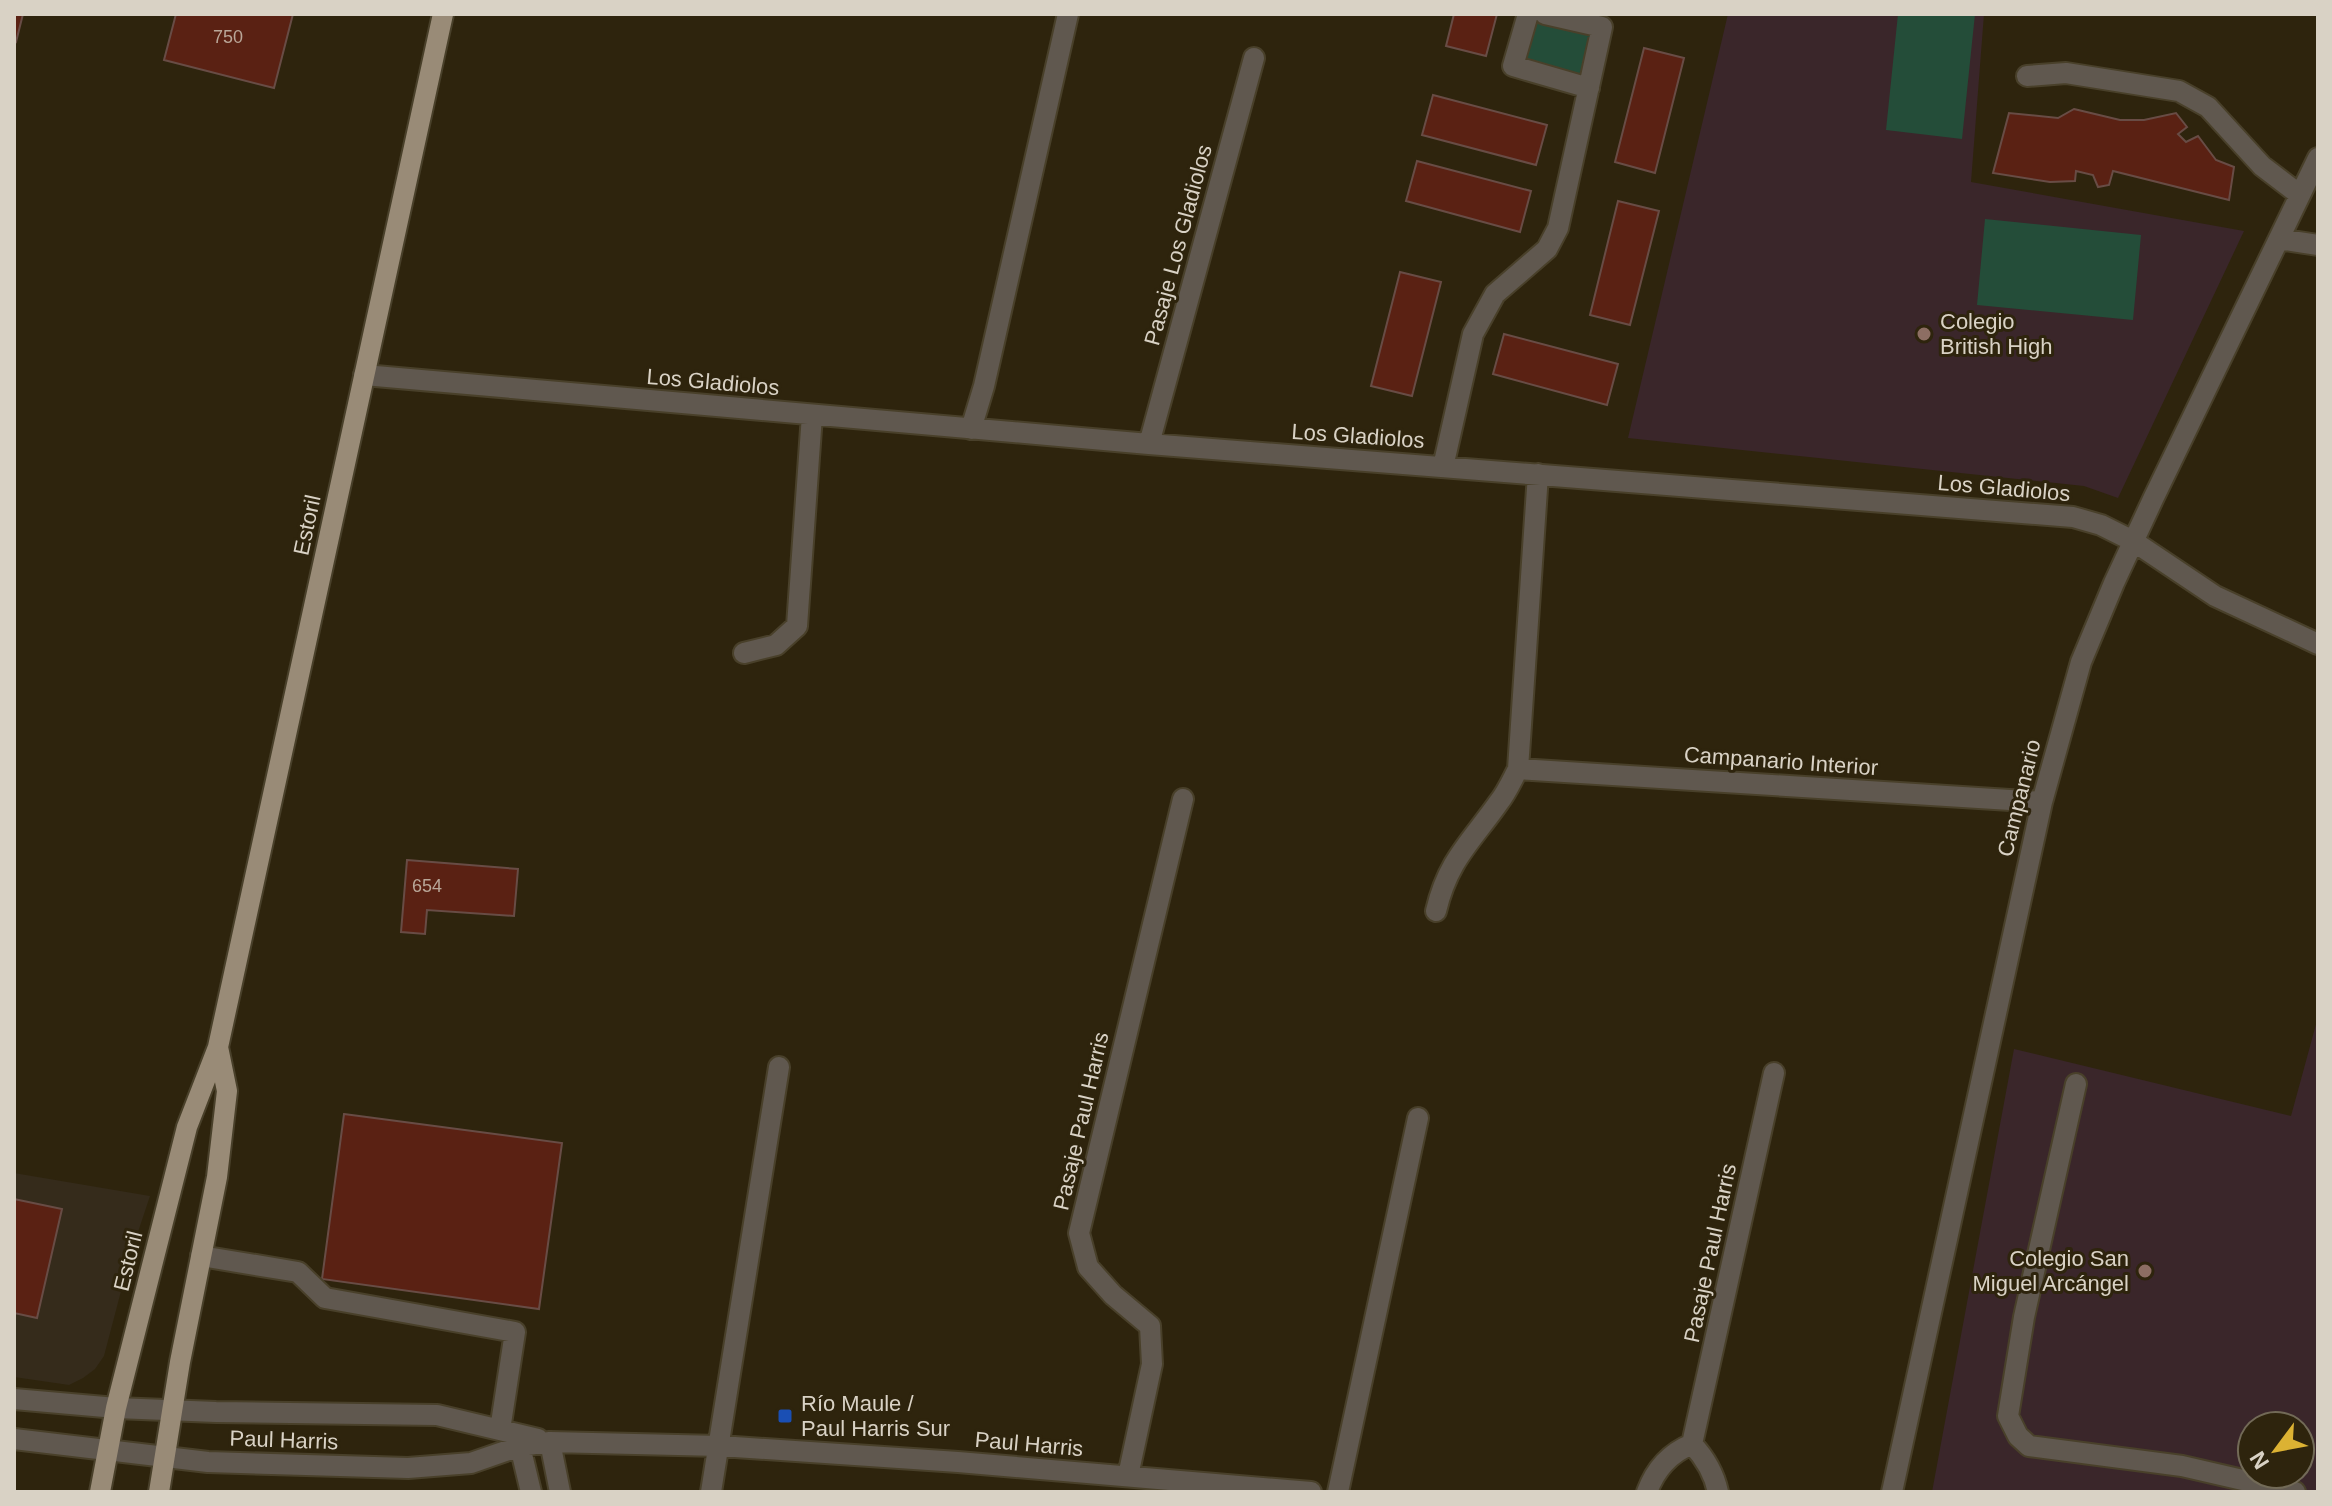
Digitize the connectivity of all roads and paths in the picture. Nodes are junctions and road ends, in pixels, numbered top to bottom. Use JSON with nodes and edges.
{"nodes":[{"id":1,"x":443,"y":14,"type":"edge"},
{"id":2,"x":1068,"y":14,"type":"edge"},
{"id":3,"x":1528,"y":14,"type":"edge"},
{"id":4,"x":1545,"y":14,"type":"edge"},
{"id":5,"x":1254,"y":58,"type":"dead end"},
{"id":6,"x":2027,"y":76,"type":"dead end"},
{"id":7,"x":1589,"y":88,"type":"junction"},
{"id":8,"x":2318,"y":158,"type":"edge"},
{"id":9,"x":2300,"y":195,"type":"junction"},
{"id":10,"x":2279,"y":239,"type":"junction"},
{"id":11,"x":2318,"y":245,"type":"edge"},
{"id":12,"x":364,"y":375,"type":"junction"},
{"id":13,"x":812,"y":415,"type":"junction"},
{"id":14,"x":971,"y":429,"type":"junction"},
{"id":15,"x":1149,"y":444,"type":"junction"},
{"id":16,"x":1443,"y":467,"type":"junction"},
{"id":17,"x":1538,"y":474,"type":"junction"},
{"id":18,"x":2133,"y":541,"type":"junction"},
{"id":19,"x":2318,"y":644,"type":"edge"},
{"id":20,"x":744,"y":653,"type":"dead end"},
{"id":21,"x":1518,"y":769,"type":"junction"},
{"id":22,"x":1183,"y":799,"type":"dead end"},
{"id":23,"x":2042,"y":802,"type":"junction"},
{"id":24,"x":1436,"y":911,"type":"dead end"},
{"id":25,"x":218,"y":1047,"type":"junction"},
{"id":26,"x":779,"y":1067,"type":"dead end"},
{"id":27,"x":1774,"y":1073,"type":"dead end"},
{"id":28,"x":2076,"y":1084,"type":"dead end"},
{"id":29,"x":1418,"y":1118,"type":"dead end"},
{"id":30,"x":201,"y":1256,"type":"junction"},
{"id":31,"x":14,"y":1399,"type":"edge"},
{"id":32,"x":116,"y":1408,"type":"junction"},
{"id":33,"x":173,"y":1409,"type":"junction"},
{"id":34,"x":500,"y":1430,"type":"junction"},
{"id":35,"x":14,"y":1439,"type":"edge"},
{"id":36,"x":550,"y":1442,"type":"junction"},
{"id":37,"x":1692,"y":1444,"type":"junction"},
{"id":38,"x":520,"y":1446,"type":"junction"},
{"id":39,"x":720,"y":1446,"type":"junction"},
{"id":40,"x":108,"y":1451,"type":"junction"},
{"id":41,"x":164,"y":1457,"type":"junction"},
{"id":42,"x":1128,"y":1476,"type":"junction"},
{"id":43,"x":1243,"y":1489,"type":"edge"},
{"id":44,"x":100,"y":1492,"type":"edge"},
{"id":45,"x":159,"y":1492,"type":"edge"},
{"id":46,"x":531,"y":1492,"type":"edge"},
{"id":47,"x":560,"y":1492,"type":"edge"},
{"id":48,"x":711,"y":1492,"type":"edge"},
{"id":49,"x":1311,"y":1492,"type":"edge"},
{"id":50,"x":1338,"y":1492,"type":"edge"},
{"id":51,"x":1647,"y":1492,"type":"edge"},
{"id":52,"x":1718,"y":1492,"type":"edge"},
{"id":53,"x":1892,"y":1492,"type":"edge"},
{"id":54,"x":2295,"y":1492,"type":"edge"}],
"edges":[{"from":1,"to":12,"type":"main road","name":"Estoril"},
{"from":2,"to":14,"type":"street"},
{"from":3,"to":7,"type":"street"},
{"from":4,"to":7,"type":"street"},
{"from":5,"to":15,"type":"street","name":"Pasaje Los Gladiolos"},
{"from":6,"to":9,"type":"street"},
{"from":7,"to":16,"type":"street"},
{"from":8,"to":9,"type":"street","name":"Campanario"},
{"from":9,"to":10,"type":"street","name":"Campanario"},
{"from":10,"to":11,"type":"street"},
{"from":10,"to":18,"type":"street","name":"Campanario"},
{"from":12,"to":13,"type":"street","name":"Los Gladiolos"},
{"from":12,"to":25,"type":"main road","name":"Estoril"},
{"from":13,"to":14,"type":"street","name":"Los Gladiolos"},
{"from":13,"to":20,"type":"street"},
{"from":14,"to":15,"type":"street","name":"Los Gladiolos"},
{"from":15,"to":16,"type":"street","name":"Los Gladiolos"},
{"from":16,"to":17,"type":"street","name":"Los Gladiolos"},
{"from":17,"to":18,"type":"street","name":"Los Gladiolos"},
{"from":17,"to":21,"type":"street"},
{"from":18,"to":19,"type":"street","name":"Los Gladiolos"},
{"from":18,"to":23,"type":"street","name":"Campanario"},
{"from":21,"to":23,"type":"street","name":"Campanario Interior"},
{"from":21,"to":24,"type":"street"},
{"from":22,"to":42,"type":"street","name":"Pasaje Paul Harris"},
{"from":23,"to":53,"type":"street","name":"Campanario"},
{"from":25,"to":30,"type":"main road","name":"Estoril"},
{"from":25,"to":32,"type":"main road","name":"Estoril"},
{"from":26,"to":39,"type":"street"},
{"from":27,"to":37,"type":"street","name":"Pasaje Paul Harris"},
{"from":28,"to":54,"type":"street"},
{"from":29,"to":50,"type":"street"},
{"from":30,"to":33,"type":"main road","name":"Estoril"},
{"from":30,"to":34,"type":"street"},
{"from":31,"to":32,"type":"street","name":"Paul Harris"},
{"from":32,"to":33,"type":"street","name":"Paul Harris"},
{"from":32,"to":40,"type":"main road","name":"Estoril"},
{"from":33,"to":34,"type":"street","name":"Paul Harris"},
{"from":33,"to":41,"type":"main road","name":"Estoril"},
{"from":34,"to":36,"type":"street","name":"Paul Harris"},
{"from":35,"to":40,"type":"street","name":"Paul Harris"},
{"from":36,"to":38,"type":"street","name":"Paul Harris"},
{"from":36,"to":39,"type":"street","name":"Paul Harris"},
{"from":36,"to":47,"type":"street"},
{"from":37,"to":51,"type":"street"},
{"from":37,"to":52,"type":"street"},
{"from":38,"to":41,"type":"street","name":"Paul Harris"},
{"from":38,"to":46,"type":"street"},
{"from":39,"to":42,"type":"street","name":"Paul Harris"},
{"from":39,"to":48,"type":"street"},
{"from":40,"to":41,"type":"street","name":"Paul Harris"},
{"from":40,"to":44,"type":"main road","name":"Estoril"},
{"from":41,"to":45,"type":"main road","name":"Estoril"},
{"from":42,"to":43,"type":"street","name":"Paul Harris"},
{"from":43,"to":49,"type":"street","name":"Paul Harris"}]}
